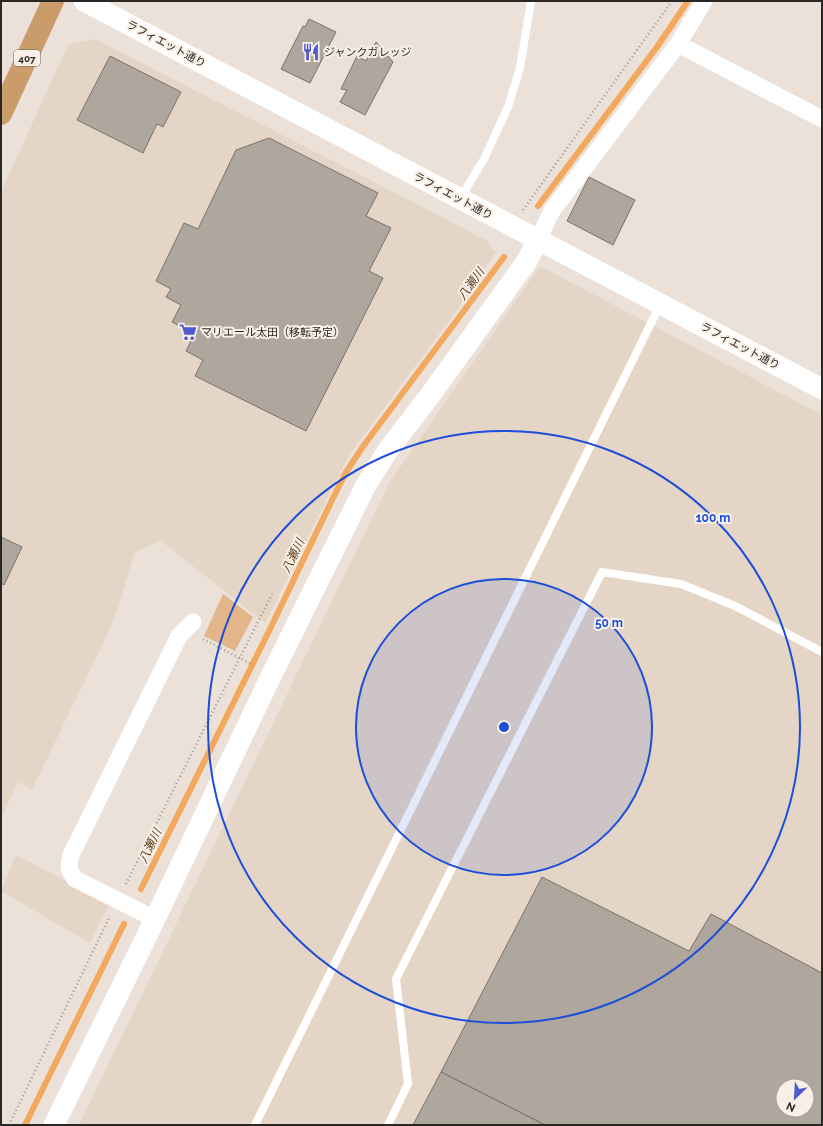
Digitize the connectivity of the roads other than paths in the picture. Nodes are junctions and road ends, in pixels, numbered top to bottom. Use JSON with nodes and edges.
{"nodes":[{"id":1,"x":53,"y":1,"type":"edge"},
{"id":2,"x":84,"y":1,"type":"edge"},
{"id":3,"x":531,"y":1,"type":"edge"},
{"id":4,"x":704,"y":1,"type":"edge"},
{"id":5,"x":678,"y":44,"type":"junction"},
{"id":6,"x":1,"y":114,"type":"edge"},
{"id":7,"x":822,"y":119,"type":"edge"},
{"id":8,"x":460,"y":200,"type":"junction"},
{"id":9,"x":538,"y":240,"type":"junction"},
{"id":10,"x":660,"y":305,"type":"junction"},
{"id":11,"x":822,"y":389,"type":"edge"},
{"id":12,"x":193,"y":622,"type":"dead end"},
{"id":13,"x":822,"y":652,"type":"edge"},
{"id":14,"x":155,"y":919,"type":"junction"},
{"id":15,"x":54,"y":1125,"type":"edge"},
{"id":16,"x":255,"y":1125,"type":"edge"},
{"id":17,"x":388,"y":1125,"type":"edge"}],
"edges":[{"from":1,"to":6,"type":"highway","number":"407"},
{"from":2,"to":8,"type":"street","name":"ラフィエット通り"},
{"from":3,"to":8,"type":"lane"},
{"from":4,"to":5,"type":"street"},
{"from":5,"to":7,"type":"street"},
{"from":5,"to":9,"type":"street"},
{"from":8,"to":9,"type":"street","name":"ラフィエット通り"},
{"from":9,"to":10,"type":"street","name":"ラフィエット通り"},
{"from":9,"to":14,"type":"street"},
{"from":10,"to":11,"type":"street","name":"ラフィエット通り"},
{"from":10,"to":16,"type":"lane"},
{"from":12,"to":14,"type":"street"},
{"from":13,"to":17,"type":"lane"},
{"from":14,"to":15,"type":"street"}]}
